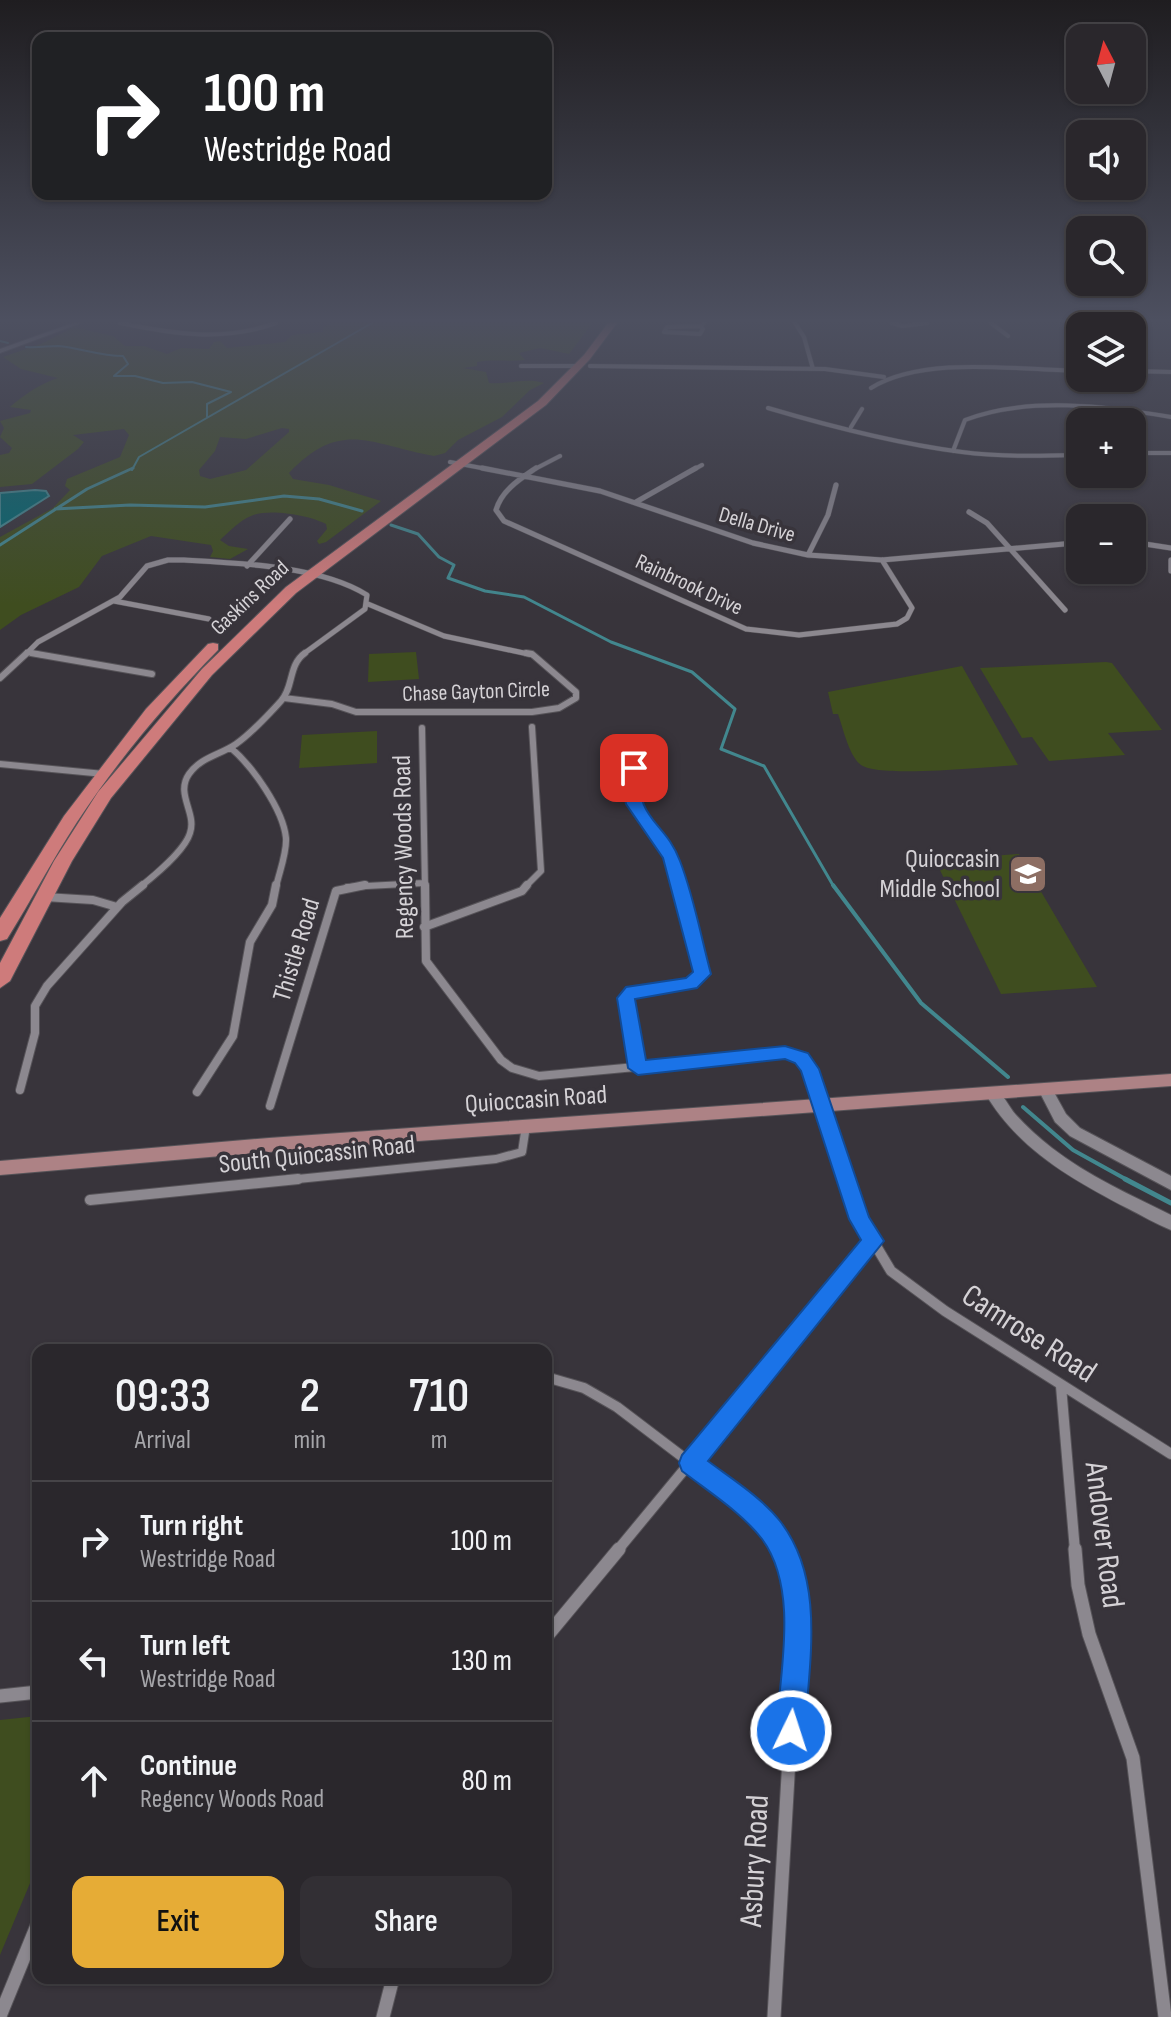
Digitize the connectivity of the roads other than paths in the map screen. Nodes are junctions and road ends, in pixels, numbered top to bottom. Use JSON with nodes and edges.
{"nodes":[{"id":1,"x":523,"y":417,"type":"edge"},
{"id":2,"x":808,"y":417,"type":"edge"},
{"id":3,"x":857,"y":417,"type":"edge"},
{"id":4,"x":973,"y":417,"type":"edge"},
{"id":5,"x":851,"y":427,"type":"junction"},
{"id":6,"x":953,"y":451,"type":"junction"},
{"id":7,"x":1146,"y":453,"type":"edge"},
{"id":8,"x":1168,"y":453,"type":"edge"},
{"id":9,"x":1066,"y":455,"type":"edge"},
{"id":10,"x":560,"y":456,"type":"dead end"},
{"id":11,"x":1171,"y":460,"type":"edge"},
{"id":12,"x":455,"y":463,"type":"junction"},
{"id":13,"x":702,"y":465,"type":"dead end"},
{"id":14,"x":526,"y":476,"type":"junction"},
{"id":15,"x":836,"y":485,"type":"dead end"},
{"id":16,"x":636,"y":502,"type":"junction"},
{"id":17,"x":969,"y":512,"type":"dead end"},
{"id":18,"x":290,"y":519,"type":"dead end"},
{"id":19,"x":1064,"y":544,"type":"dead end"},
{"id":20,"x":1146,"y":544,"type":"edge"},
{"id":21,"x":1171,"y":548,"type":"edge"},
{"id":22,"x":1010,"y":549,"type":"junction"},
{"id":23,"x":808,"y":555,"type":"junction"},
{"id":24,"x":882,"y":560,"type":"junction"},
{"id":25,"x":1171,"y":560,"type":"edge"},
{"id":26,"x":247,"y":566,"type":"junction"},
{"id":27,"x":1171,"y":571,"type":"edge"},
{"id":28,"x":304,"y":574,"type":"junction"},
{"id":29,"x":114,"y":601,"type":"junction"},
{"id":30,"x":368,"y":604,"type":"junction"},
{"id":31,"x":1065,"y":610,"type":"dead end"},
{"id":32,"x":209,"y":619,"type":"dead end"},
{"id":33,"x":27,"y":652,"type":"junction"},
{"id":34,"x":152,"y":674,"type":"dead end"},
{"id":35,"x":0,"y":678,"type":"edge"},
{"id":36,"x":284,"y":698,"type":"junction"},
{"id":37,"x":532,"y":727,"type":"dead end"},
{"id":38,"x":422,"y":728,"type":"dead end"},
{"id":39,"x":630,"y":747,"type":"dead end"},
{"id":40,"x":231,"y":748,"type":"junction"},
{"id":41,"x":0,"y":764,"type":"edge"},
{"id":42,"x":111,"y":775,"type":"junction"},
{"id":43,"x":424,"y":883,"type":"junction"},
{"id":44,"x":44,"y":897,"type":"junction"},
{"id":45,"x":117,"y":907,"type":"junction"},
{"id":46,"x":424,"y":927,"type":"junction"},
{"id":47,"x":0,"y":935,"type":"edge"},
{"id":48,"x":0,"y":981,"type":"edge"},
{"id":49,"x":638,"y":1068,"type":"junction"},
{"id":50,"x":1171,"y":1080,"type":"edge"},
{"id":51,"x":1045,"y":1089,"type":"junction"},
{"id":52,"x":20,"y":1090,"type":"dead end"},
{"id":53,"x":197,"y":1092,"type":"dead end"},
{"id":54,"x":992,"y":1093,"type":"junction"},
{"id":55,"x":270,"y":1106,"type":"dead end"},
{"id":56,"x":820,"y":1106,"type":"junction"},
{"id":57,"x":526,"y":1126,"type":"junction"},
{"id":58,"x":0,"y":1168,"type":"edge"},
{"id":59,"x":1171,"y":1184,"type":"edge"},
{"id":60,"x":90,"y":1200,"type":"dead end"},
{"id":61,"x":1171,"y":1223,"type":"edge"},
{"id":62,"x":873,"y":1241,"type":"junction"},
{"id":63,"x":552,"y":1379,"type":"edge"},
{"id":64,"x":1061,"y":1386,"type":"junction"},
{"id":65,"x":1171,"y":1454,"type":"edge"},
{"id":66,"x":691,"y":1463,"type":"junction"},
{"id":67,"x":552,"y":1630,"type":"edge"},
{"id":68,"x":32,"y":1693,"type":"edge"},
{"id":69,"x":0,"y":1696,"type":"edge"},
{"id":70,"x":32,"y":1938,"type":"edge"},
{"id":71,"x":391,"y":1984,"type":"edge"},
{"id":72,"x":0,"y":2016,"type":"edge"},
{"id":73,"x":383,"y":2017,"type":"edge"},
{"id":74,"x":774,"y":2017,"type":"edge"},
{"id":75,"x":1165,"y":2017,"type":"edge"}],
"edges":[{"from":1,"to":12,"type":"main road","name":"Gaskins Road"},
{"from":2,"to":5,"type":"street"},
{"from":3,"to":5,"type":"street"},
{"from":4,"to":6,"type":"street"},
{"from":5,"to":6,"type":"street"},
{"from":6,"to":9,"type":"street"},
{"from":7,"to":8,"type":"street"},
{"from":8,"to":11,"type":"street"},
{"from":10,"to":14,"type":"street"},
{"from":12,"to":14,"type":"street","name":"Della Drive"},
{"from":12,"to":28,"type":"main road","name":"Gaskins Road"},
{"from":13,"to":16,"type":"street"},
{"from":14,"to":16,"type":"street","name":"Della Drive"},
{"from":14,"to":24,"type":"street","name":"Rainbrook Drive"},
{"from":15,"to":23,"type":"street"},
{"from":16,"to":23,"type":"street","name":"Della Drive"},
{"from":17,"to":22,"type":"street"},
{"from":18,"to":26,"type":"street"},
{"from":19,"to":22,"type":"street","name":"Della Drive"},
{"from":20,"to":21,"type":"street"},
{"from":22,"to":24,"type":"street","name":"Della Drive"},
{"from":22,"to":31,"type":"street"},
{"from":23,"to":24,"type":"street","name":"Della Drive"},
{"from":25,"to":27,"type":"street"},
{"from":26,"to":28,"type":"street"},
{"from":26,"to":29,"type":"street"},
{"from":28,"to":30,"type":"street"},
{"from":28,"to":42,"type":"main road","name":"Gaskins Road"},
{"from":29,"to":32,"type":"street"},
{"from":29,"to":33,"type":"street"},
{"from":30,"to":36,"type":"street"},
{"from":30,"to":36,"type":"street","name":"Chase Gayton Circle"},
{"from":33,"to":34,"type":"street"},
{"from":33,"to":35,"type":"street"},
{"from":36,"to":40,"type":"street"},
{"from":37,"to":46,"type":"street"},
{"from":38,"to":43,"type":"street","name":"Regency Woods Road"},
{"from":39,"to":49,"type":"street"},
{"from":40,"to":45,"type":"street"},
{"from":40,"to":53,"type":"street"},
{"from":41,"to":42,"type":"street"},
{"from":42,"to":44,"type":"main road","name":"Gaskins Road"},
{"from":42,"to":47,"type":"main road","name":"Gaskins Road"},
{"from":43,"to":46,"type":"street","name":"Regency Woods Road"},
{"from":43,"to":55,"type":"street","name":"Thistle Road"},
{"from":44,"to":45,"type":"street"},
{"from":44,"to":48,"type":"main road","name":"Gaskins Road"},
{"from":45,"to":52,"type":"street"},
{"from":46,"to":49,"type":"street","name":"Regency Woods Road"},
{"from":49,"to":56,"type":"street","name":"Regency Woods Road"},
{"from":50,"to":51,"type":"main road","name":"Quioccasin Road"},
{"from":51,"to":54,"type":"main road","name":"Quioccasin Road"},
{"from":51,"to":59,"type":"street"},
{"from":54,"to":56,"type":"main road","name":"Quioccasin Road"},
{"from":54,"to":61,"type":"street"},
{"from":56,"to":57,"type":"main road","name":"Quioccasin Road"},
{"from":56,"to":62,"type":"street","name":"Camrose Road"},
{"from":57,"to":58,"type":"main road","name":"Quioccasin Road"},
{"from":57,"to":60,"type":"street","name":"South Quiocassin Road"},
{"from":62,"to":64,"type":"street","name":"Camrose Road"},
{"from":62,"to":66,"type":"street"},
{"from":63,"to":66,"type":"street","name":"Asbury Road"},
{"from":64,"to":65,"type":"street","name":"Camrose Road"},
{"from":64,"to":75,"type":"street","name":"Andover Road"},
{"from":66,"to":67,"type":"street"},
{"from":66,"to":74,"type":"street","name":"Asbury Road"},
{"from":68,"to":69,"type":"street"},
{"from":70,"to":72,"type":"street"},
{"from":71,"to":73,"type":"street"}]}
